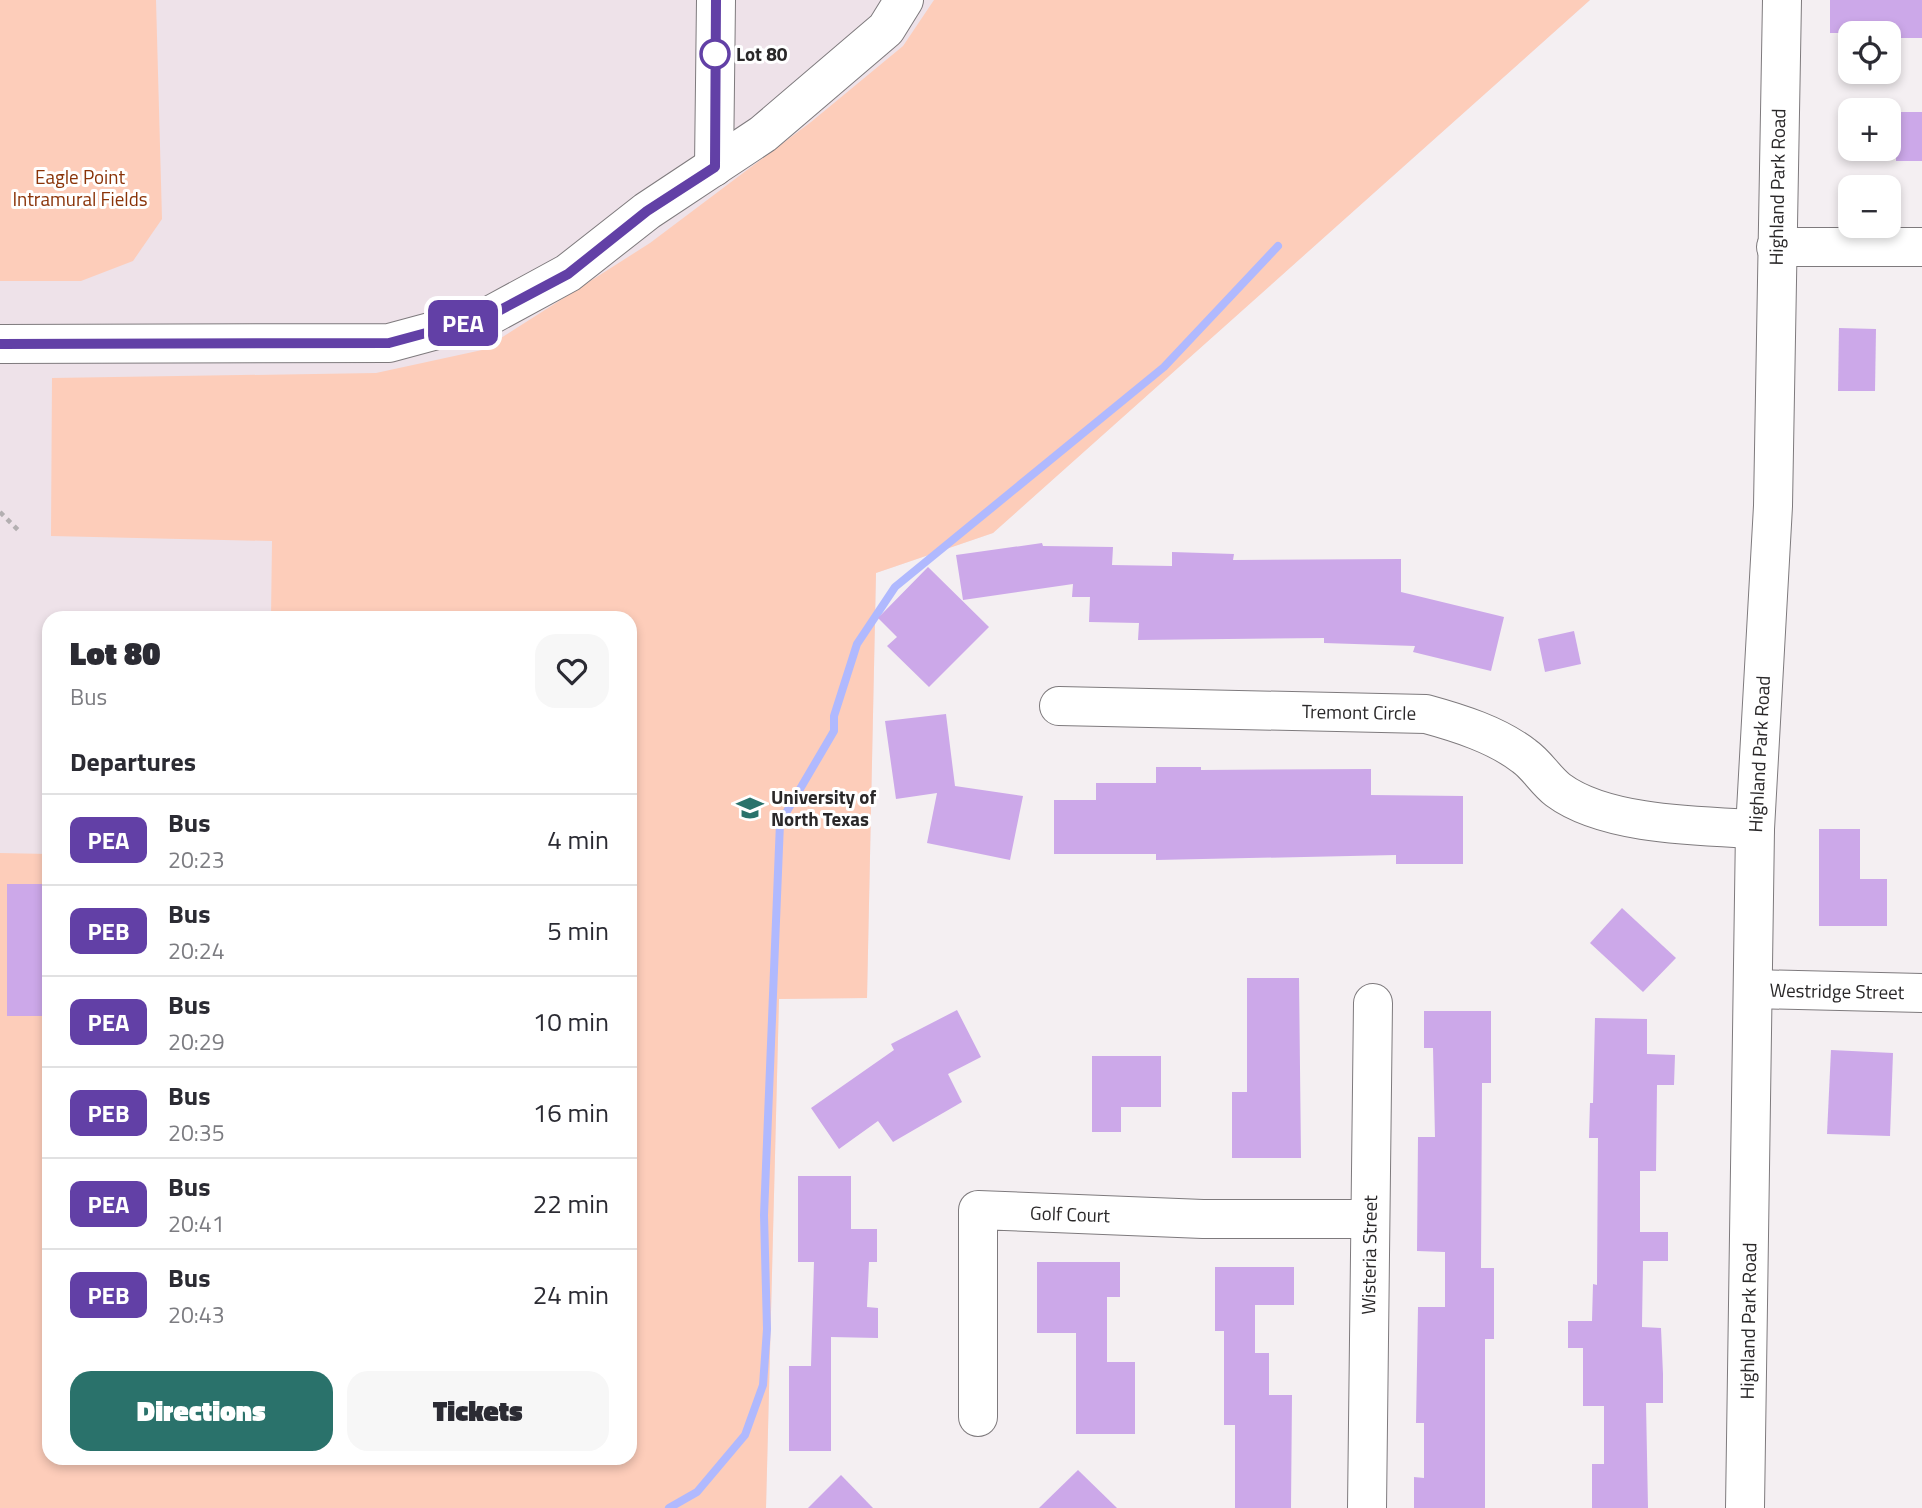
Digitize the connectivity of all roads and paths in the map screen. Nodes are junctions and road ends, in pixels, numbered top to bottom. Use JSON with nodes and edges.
{"nodes":[{"id":1,"x":716,"y":0,"type":"edge"},
{"id":2,"x":904,"y":0,"type":"edge"},
{"id":3,"x":1782,"y":0,"type":"edge"},
{"id":4,"x":715,"y":167,"type":"junction"},
{"id":5,"x":1776,"y":247,"type":"junction"},
{"id":6,"x":1922,"y":247,"type":"edge"},
{"id":7,"x":0,"y":344,"type":"edge"},
{"id":8,"x":0,"y":512,"type":"edge"},
{"id":9,"x":21,"y":533,"type":"dead end"},
{"id":10,"x":1059,"y":706,"type":"dead end"},
{"id":11,"x":1755,"y":829,"type":"junction"},
{"id":12,"x":1753,"y":989,"type":"junction"},
{"id":13,"x":1922,"y":993,"type":"edge"},
{"id":14,"x":1373,"y":1003,"type":"dead end"},
{"id":15,"x":1369,"y":1219,"type":"junction"},
{"id":16,"x":978,"y":1417,"type":"dead end"},
{"id":17,"x":1367,"y":1508,"type":"edge"},
{"id":18,"x":1745,"y":1508,"type":"edge"}],
"edges":[{"from":1,"to":4,"type":"street"},
{"from":2,"to":4,"type":"street"},
{"from":3,"to":5,"type":"street","name":"Highland Park Road"},
{"from":4,"to":7,"type":"street"},
{"from":5,"to":6,"type":"street"},
{"from":5,"to":11,"type":"street","name":"Highland Park Road"},
{"from":8,"to":9,"type":"path"},
{"from":10,"to":11,"type":"street","name":"Tremont Circle"},
{"from":11,"to":12,"type":"street","name":"Highland Park Road"},
{"from":12,"to":13,"type":"street","name":"Westridge Street"},
{"from":12,"to":18,"type":"street","name":"Highland Park Road"},
{"from":14,"to":15,"type":"street","name":"Wisteria Street"},
{"from":15,"to":16,"type":"street","name":"Golf Court"},
{"from":15,"to":17,"type":"street","name":"Wisteria Street"}]}
